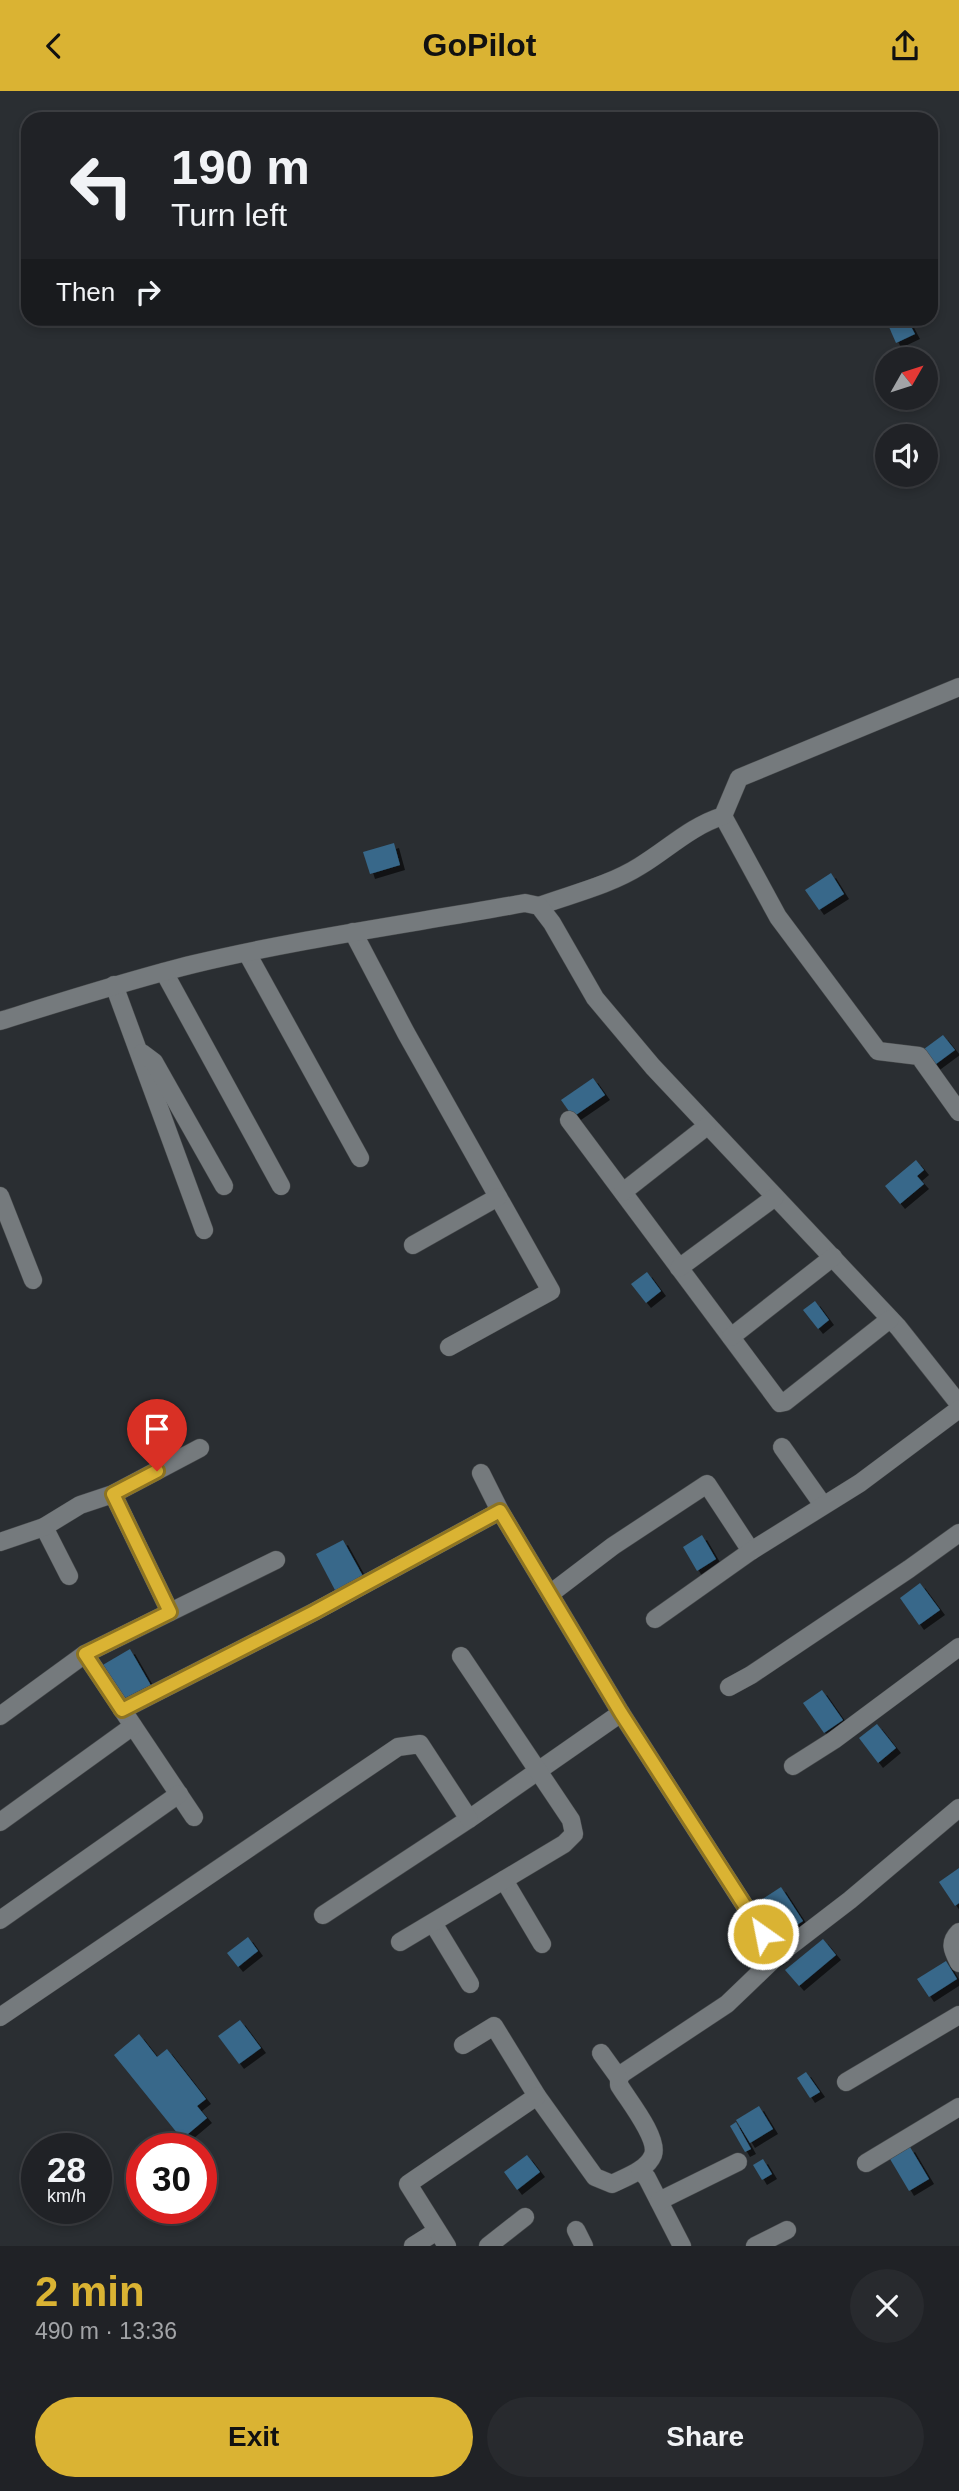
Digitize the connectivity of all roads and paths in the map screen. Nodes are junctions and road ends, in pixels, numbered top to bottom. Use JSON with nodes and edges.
{"nodes":[{"id":1,"x":959,"y":687,"type":"edge"},
{"id":2,"x":723,"y":815,"type":"junction"},
{"id":3,"x":539,"y":906,"type":"junction"},
{"id":4,"x":353,"y":932,"type":"junction"},
{"id":5,"x":247,"y":953,"type":"junction"},
{"id":6,"x":164,"y":972,"type":"junction"},
{"id":7,"x":114,"y":985,"type":"junction"},
{"id":8,"x":0,"y":1021,"type":"edge"},
{"id":9,"x":138,"y":1050,"type":"junction"},
{"id":10,"x":959,"y":1112,"type":"edge"},
{"id":11,"x":569,"y":1120,"type":"dead end"},
{"id":12,"x":708,"y":1126,"type":"junction"},
{"id":13,"x":360,"y":1158,"type":"dead end"},
{"id":14,"x":224,"y":1186,"type":"dead end"},
{"id":15,"x":281,"y":1187,"type":"dead end"},
{"id":16,"x":623,"y":1192,"type":"junction"},
{"id":17,"x":0,"y":1196,"type":"edge"},
{"id":18,"x":498,"y":1197,"type":"junction"},
{"id":19,"x":775,"y":1198,"type":"junction"},
{"id":20,"x":204,"y":1230,"type":"dead end"},
{"id":21,"x":413,"y":1245,"type":"dead end"},
{"id":22,"x":833,"y":1257,"type":"junction"},
{"id":23,"x":680,"y":1268,"type":"junction"},
{"id":24,"x":33,"y":1280,"type":"dead end"},
{"id":25,"x":890,"y":1319,"type":"junction"},
{"id":26,"x":731,"y":1337,"type":"junction"},
{"id":27,"x":449,"y":1347,"type":"dead end"},
{"id":28,"x":959,"y":1404,"type":"edge"},
{"id":29,"x":959,"y":1409,"type":"edge"},
{"id":30,"x":782,"y":1447,"type":"dead end"},
{"id":31,"x":200,"y":1448,"type":"dead end"},
{"id":32,"x":481,"y":1473,"type":"dead end"},
{"id":33,"x":113,"y":1494,"type":"junction"},
{"id":34,"x":823,"y":1505,"type":"junction"},
{"id":35,"x":500,"y":1511,"type":"junction"},
{"id":36,"x":44,"y":1527,"type":"junction"},
{"id":37,"x":959,"y":1533,"type":"edge"},
{"id":38,"x":0,"y":1542,"type":"edge"},
{"id":39,"x":751,"y":1551,"type":"junction"},
{"id":40,"x":276,"y":1560,"type":"dead end"},
{"id":41,"x":69,"y":1576,"type":"dead end"},
{"id":42,"x":550,"y":1594,"type":"junction"},
{"id":43,"x":170,"y":1612,"type":"junction"},
{"id":44,"x":655,"y":1619,"type":"dead end"},
{"id":45,"x":959,"y":1647,"type":"edge"},
{"id":46,"x":85,"y":1654,"type":"junction"},
{"id":47,"x":461,"y":1656,"type":"dead end"},
{"id":48,"x":729,"y":1687,"type":"dead end"},
{"id":49,"x":122,"y":1710,"type":"junction"},
{"id":50,"x":621,"y":1713,"type":"junction"},
{"id":51,"x":0,"y":1716,"type":"edge"},
{"id":52,"x":133,"y":1726,"type":"junction"},
{"id":53,"x":793,"y":1766,"type":"dead end"},
{"id":54,"x":538,"y":1771,"type":"junction"},
{"id":55,"x":179,"y":1794,"type":"junction"},
{"id":56,"x":959,"y":1808,"type":"edge"},
{"id":57,"x":194,"y":1817,"type":"dead end"},
{"id":58,"x":469,"y":1819,"type":"junction"},
{"id":59,"x":0,"y":1822,"type":"edge"},
{"id":60,"x":504,"y":1880,"type":"junction"},
{"id":61,"x":323,"y":1915,"type":"dead end"},
{"id":62,"x":0,"y":1920,"type":"edge"},
{"id":63,"x":433,"y":1923,"type":"junction"},
{"id":64,"x":959,"y":1932,"type":"edge"},
{"id":65,"x":400,"y":1943,"type":"dead end"},
{"id":66,"x":542,"y":1944,"type":"dead end"},
{"id":67,"x":777,"y":1956,"type":"junction"},
{"id":68,"x":959,"y":1963,"type":"edge"},
{"id":69,"x":470,"y":1984,"type":"dead end"},
{"id":70,"x":959,"y":2015,"type":"edge"},
{"id":71,"x":0,"y":2017,"type":"edge"},
{"id":72,"x":463,"y":2045,"type":"dead end"},
{"id":73,"x":601,"y":2053,"type":"dead end"},
{"id":74,"x":619,"y":2078,"type":"junction"},
{"id":75,"x":846,"y":2082,"type":"dead end"},
{"id":76,"x":537,"y":2096,"type":"junction"},
{"id":77,"x":959,"y":2107,"type":"edge"},
{"id":78,"x":738,"y":2162,"type":"dead end"},
{"id":79,"x":866,"y":2163,"type":"dead end"},
{"id":80,"x":640,"y":2170,"type":"junction"},
{"id":81,"x":659,"y":2201,"type":"junction"},
{"id":82,"x":525,"y":2217,"type":"dead end"},
{"id":83,"x":787,"y":2230,"type":"dead end"},
{"id":84,"x":442,"y":2238,"type":"edge"},
{"id":85,"x":413,"y":2246,"type":"edge"},
{"id":86,"x":488,"y":2246,"type":"edge"},
{"id":87,"x":682,"y":2246,"type":"edge"},
{"id":88,"x":755,"y":2246,"type":"edge"}],
"edges":[{"from":1,"to":2,"type":"street"},
{"from":2,"to":3,"type":"street"},
{"from":2,"to":10,"type":"street"},
{"from":3,"to":4,"type":"street"},
{"from":3,"to":12,"type":"street"},
{"from":4,"to":5,"type":"street"},
{"from":4,"to":18,"type":"street"},
{"from":5,"to":6,"type":"street"},
{"from":5,"to":13,"type":"street"},
{"from":6,"to":7,"type":"street"},
{"from":6,"to":15,"type":"street"},
{"from":7,"to":8,"type":"street"},
{"from":7,"to":9,"type":"street"},
{"from":9,"to":14,"type":"street"},
{"from":9,"to":20,"type":"street"},
{"from":11,"to":16,"type":"street"},
{"from":12,"to":16,"type":"street"},
{"from":12,"to":19,"type":"street"},
{"from":16,"to":23,"type":"street"},
{"from":17,"to":24,"type":"street"},
{"from":18,"to":21,"type":"street"},
{"from":18,"to":27,"type":"street"},
{"from":19,"to":22,"type":"street"},
{"from":19,"to":23,"type":"street"},
{"from":22,"to":25,"type":"street"},
{"from":22,"to":26,"type":"street"},
{"from":23,"to":26,"type":"street"},
{"from":25,"to":26,"type":"street"},
{"from":25,"to":28,"type":"street"},
{"from":29,"to":34,"type":"street"},
{"from":30,"to":34,"type":"street"},
{"from":31,"to":33,"type":"street"},
{"from":32,"to":35,"type":"street"},
{"from":33,"to":36,"type":"street"},
{"from":33,"to":43,"type":"street"},
{"from":34,"to":39,"type":"street"},
{"from":35,"to":42,"type":"street"},
{"from":35,"to":49,"type":"street"},
{"from":36,"to":38,"type":"street"},
{"from":36,"to":41,"type":"street"},
{"from":37,"to":48,"type":"street"},
{"from":39,"to":42,"type":"street"},
{"from":39,"to":44,"type":"street"},
{"from":40,"to":43,"type":"street"},
{"from":42,"to":50,"type":"street"},
{"from":43,"to":46,"type":"street"},
{"from":45,"to":53,"type":"street"},
{"from":46,"to":49,"type":"street"},
{"from":46,"to":51,"type":"street"},
{"from":47,"to":54,"type":"street"},
{"from":49,"to":52,"type":"street"},
{"from":50,"to":54,"type":"street"},
{"from":50,"to":67,"type":"street"},
{"from":52,"to":55,"type":"street"},
{"from":52,"to":59,"type":"street"},
{"from":54,"to":58,"type":"street"},
{"from":54,"to":60,"type":"street"},
{"from":55,"to":57,"type":"street"},
{"from":55,"to":62,"type":"street"},
{"from":56,"to":67,"type":"street"},
{"from":58,"to":61,"type":"street"},
{"from":58,"to":71,"type":"street"},
{"from":60,"to":63,"type":"street"},
{"from":60,"to":66,"type":"street"},
{"from":63,"to":65,"type":"street"},
{"from":63,"to":69,"type":"street"},
{"from":64,"to":68,"type":"street"},
{"from":67,"to":74,"type":"street"},
{"from":70,"to":75,"type":"street"},
{"from":72,"to":76,"type":"street"},
{"from":73,"to":74,"type":"street"},
{"from":74,"to":80,"type":"street"},
{"from":76,"to":80,"type":"street"},
{"from":76,"to":84,"type":"street"},
{"from":77,"to":79,"type":"street"},
{"from":78,"to":81,"type":"street"},
{"from":80,"to":81,"type":"street"},
{"from":81,"to":87,"type":"street"},
{"from":82,"to":86,"type":"street"},
{"from":83,"to":88,"type":"street"},
{"from":84,"to":85,"type":"street"}]}
